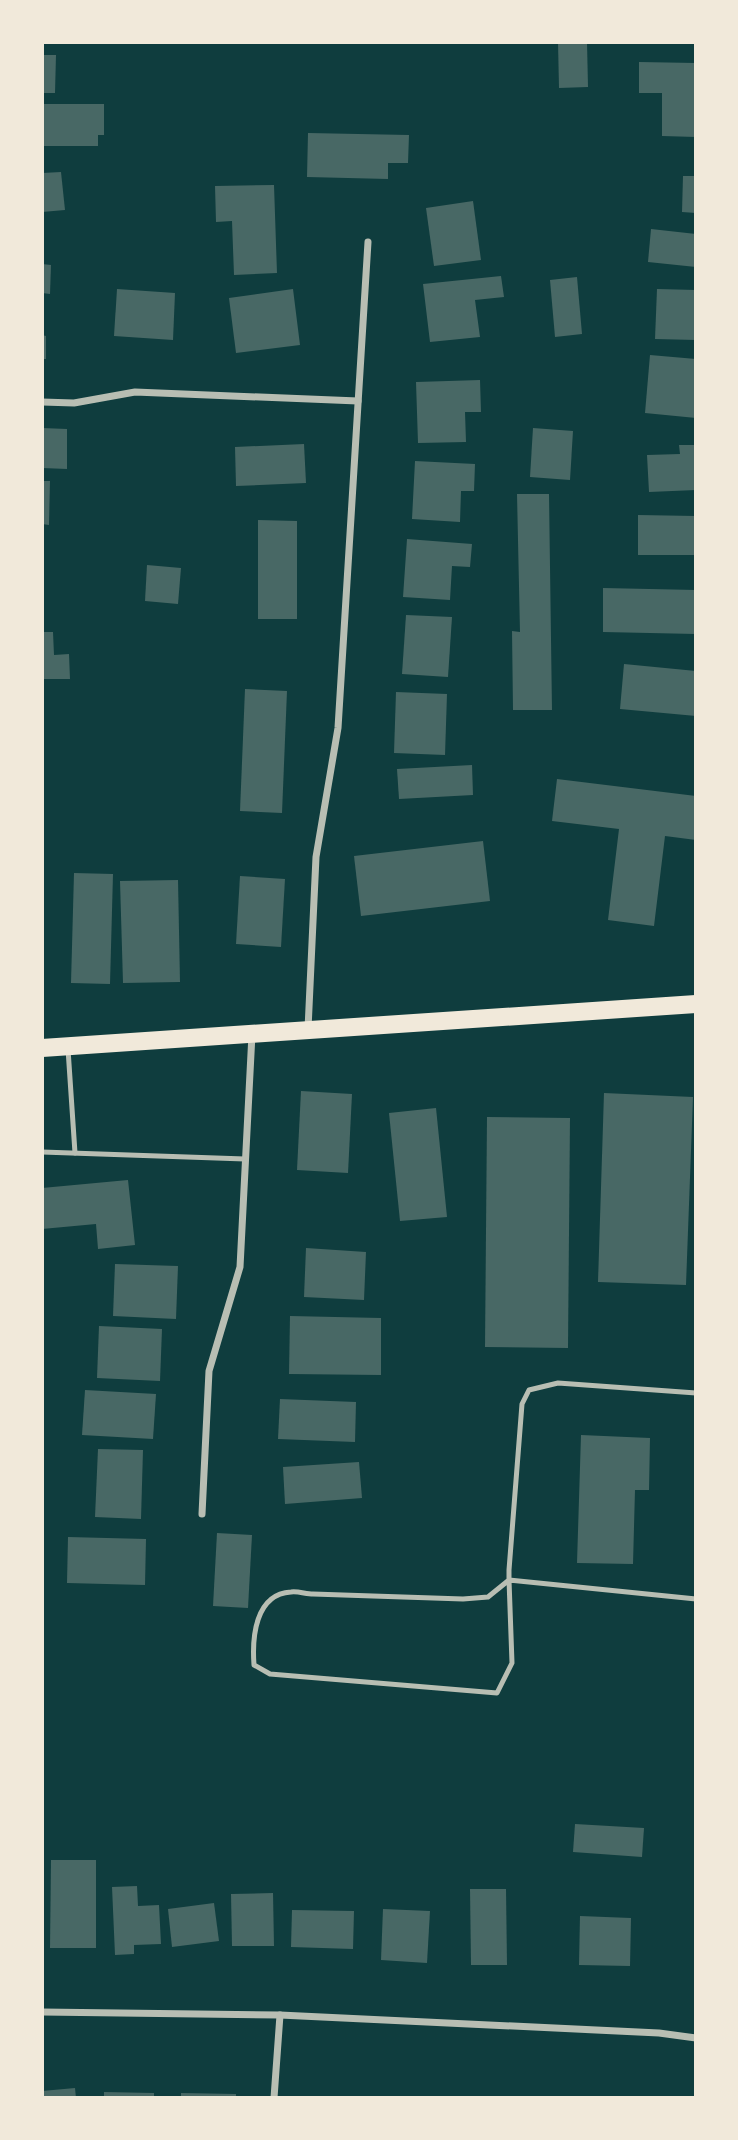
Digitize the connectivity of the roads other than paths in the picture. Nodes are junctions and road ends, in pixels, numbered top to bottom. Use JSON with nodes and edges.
{"nodes":[{"id":1,"x":368,"y":242,"type":"dead end"},
{"id":2,"x":358,"y":401,"type":"junction"},
{"id":3,"x":42,"y":402,"type":"edge"},
{"id":4,"x":696,"y":1004,"type":"edge"},
{"id":5,"x":307,"y":1030,"type":"junction"},
{"id":6,"x":252,"y":1034,"type":"junction"},
{"id":7,"x":68,"y":1046,"type":"junction"},
{"id":8,"x":42,"y":1048,"type":"edge"},
{"id":9,"x":42,"y":1152,"type":"edge"},
{"id":10,"x":75,"y":1153,"type":"junction"},
{"id":11,"x":245,"y":1159,"type":"junction"},
{"id":12,"x":696,"y":1393,"type":"edge"},
{"id":13,"x":202,"y":1514,"type":"dead end"},
{"id":14,"x":509,"y":1580,"type":"junction"},
{"id":15,"x":696,"y":1599,"type":"edge"},
{"id":16,"x":42,"y":2012,"type":"edge"},
{"id":17,"x":280,"y":2015,"type":"junction"},
{"id":18,"x":696,"y":2038,"type":"edge"},
{"id":19,"x":274,"y":2098,"type":"edge"}],
"edges":[{"from":1,"to":2,"type":"street"},
{"from":2,"to":3,"type":"street"},
{"from":2,"to":5,"type":"street"},
{"from":4,"to":5,"type":"main road"},
{"from":5,"to":6,"type":"main road"},
{"from":6,"to":7,"type":"main road"},
{"from":6,"to":11,"type":"street"},
{"from":7,"to":8,"type":"main road"},
{"from":7,"to":10,"type":"lane"},
{"from":9,"to":10,"type":"lane"},
{"from":10,"to":11,"type":"lane"},
{"from":11,"to":13,"type":"street"},
{"from":12,"to":14,"type":"lane"},
{"from":14,"to":14,"type":"lane"},
{"from":14,"to":15,"type":"lane"},
{"from":16,"to":17,"type":"street"},
{"from":17,"to":18,"type":"street"},
{"from":17,"to":19,"type":"street"}]}
